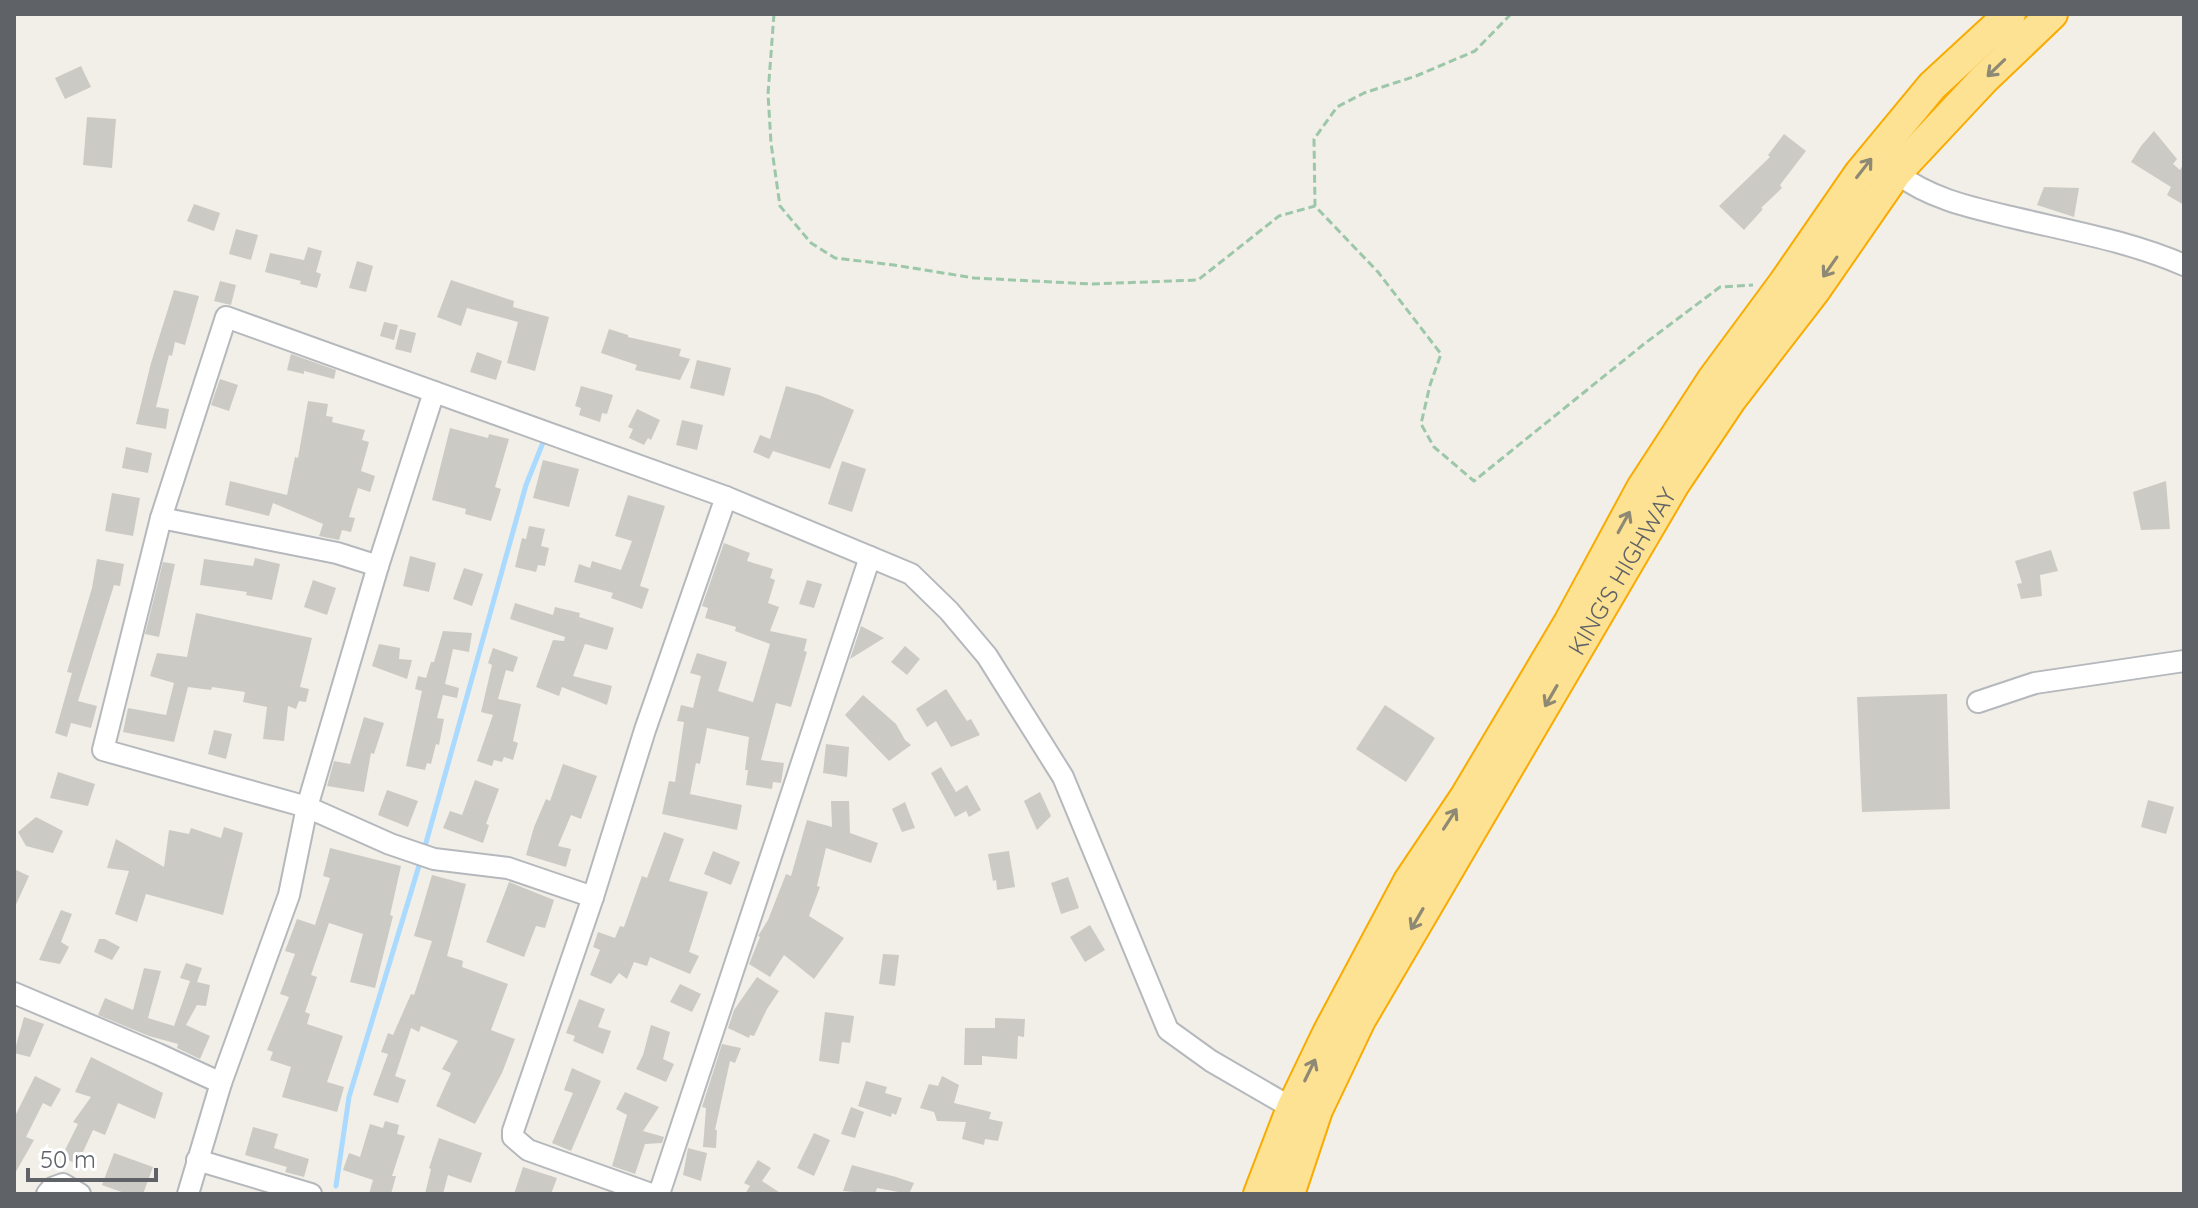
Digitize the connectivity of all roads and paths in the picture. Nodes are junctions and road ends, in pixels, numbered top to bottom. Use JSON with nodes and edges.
{"nodes":[{"id":1,"x":774,"y":14,"type":"edge"},
{"id":2,"x":1511,"y":14,"type":"edge"},
{"id":3,"x":2010,"y":14,"type":"edge"},
{"id":4,"x":2052,"y":14,"type":"edge"},
{"id":5,"x":1896,"y":173,"type":"junction"},
{"id":6,"x":1315,"y":206,"type":"junction"},
{"id":7,"x":2184,"y":265,"type":"edge"},
{"id":8,"x":1784,"y":283,"type":"junction"},
{"id":9,"x":434,"y":392,"type":"junction"},
{"id":10,"x":726,"y":497,"type":"junction"},
{"id":11,"x":161,"y":518,"type":"junction"},
{"id":12,"x":870,"y":557,"type":"junction"},
{"id":13,"x":378,"y":566,"type":"junction"},
{"id":14,"x":2184,"y":661,"type":"edge"},
{"id":15,"x":1978,"y":702,"type":"dead end"},
{"id":16,"x":307,"y":807,"type":"junction"},
{"id":17,"x":593,"y":897,"type":"junction"},
{"id":18,"x":14,"y":993,"type":"edge"},
{"id":19,"x":221,"y":1083,"type":"junction"},
{"id":20,"x":1292,"y":1108,"type":"junction"},
{"id":21,"x":197,"y":1160,"type":"junction"},
{"id":22,"x":47,"y":1194,"type":"edge"},
{"id":23,"x":80,"y":1194,"type":"edge"},
{"id":24,"x":188,"y":1194,"type":"edge"},
{"id":25,"x":311,"y":1194,"type":"edge"},
{"id":26,"x":651,"y":1194,"type":"edge"},
{"id":27,"x":659,"y":1194,"type":"edge"},
{"id":28,"x":1259,"y":1194,"type":"edge"},
{"id":29,"x":1289,"y":1194,"type":"edge"}],
"edges":[{"from":1,"to":6,"type":"path"},
{"from":2,"to":6,"type":"path"},
{"from":8,"to":3,"type":"highway","name":"KING'S HIGHWAY","one_way":true},
{"from":4,"to":5,"type":"highway","name":"KING'S HIGHWAY","one_way":true},
{"from":5,"to":7,"type":"street"},
{"from":5,"to":29,"type":"highway","name":"KING'S HIGHWAY","one_way":true},
{"from":6,"to":8,"type":"path"},
{"from":20,"to":8,"type":"highway","name":"KING'S HIGHWAY","one_way":true},
{"from":9,"to":10,"type":"street"},
{"from":9,"to":11,"type":"street"},
{"from":9,"to":13,"type":"street"},
{"from":10,"to":12,"type":"street"},
{"from":10,"to":17,"type":"street"},
{"from":11,"to":13,"type":"street"},
{"from":11,"to":16,"type":"street"},
{"from":12,"to":20,"type":"street"},
{"from":12,"to":27,"type":"street"},
{"from":13,"to":16,"type":"street"},
{"from":14,"to":15,"type":"street"},
{"from":16,"to":17,"type":"street"},
{"from":16,"to":19,"type":"street"},
{"from":17,"to":26,"type":"street"},
{"from":18,"to":19,"type":"street"},
{"from":19,"to":21,"type":"street"},
{"from":20,"to":28,"type":"highway","name":"KING'S HIGHWAY"},
{"from":21,"to":24,"type":"street"},
{"from":21,"to":25,"type":"street"},
{"from":22,"to":23,"type":"street"}]}
